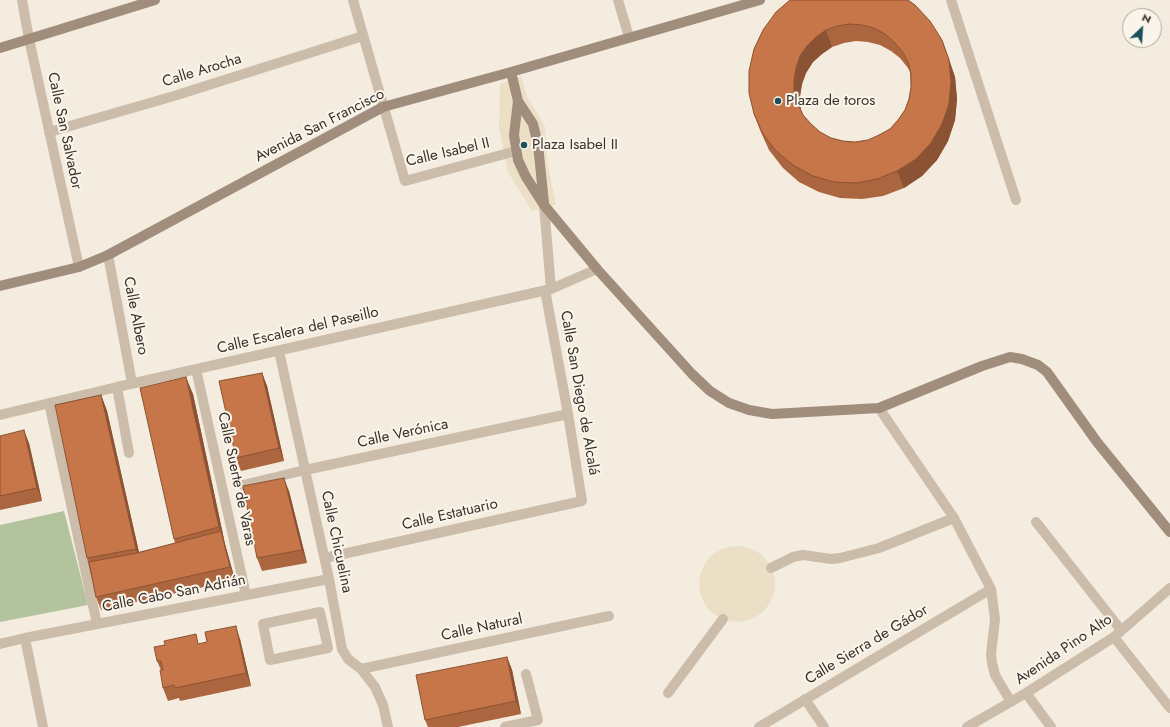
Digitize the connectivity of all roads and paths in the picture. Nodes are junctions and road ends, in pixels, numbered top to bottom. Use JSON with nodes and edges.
{"nodes":[{"id":1,"x":22,"y":0,"type":"edge"},
{"id":2,"x":155,"y":0,"type":"edge"},
{"id":3,"x":353,"y":0,"type":"edge"},
{"id":4,"x":618,"y":0,"type":"edge"},
{"id":5,"x":759,"y":0,"type":"edge"},
{"id":6,"x":951,"y":0,"type":"edge"},
{"id":7,"x":143,"y":2,"type":"edge"},
{"id":8,"x":363,"y":36,"type":"junction"},
{"id":9,"x":629,"y":37,"type":"junction"},
{"id":10,"x":29,"y":39,"type":"junction"},
{"id":11,"x":0,"y":48,"type":"edge"},
{"id":12,"x":511,"y":72,"type":"junction"},
{"id":13,"x":518,"y":101,"type":"junction"},
{"id":14,"x":384,"y":107,"type":"junction"},
{"id":15,"x":49,"y":132,"type":"junction"},
{"id":16,"x":516,"y":151,"type":"junction"},
{"id":17,"x":1016,"y":200,"type":"dead end"},
{"id":18,"x":544,"y":205,"type":"junction"},
{"id":19,"x":108,"y":255,"type":"junction"},
{"id":20,"x":79,"y":267,"type":"junction"},
{"id":21,"x":597,"y":269,"type":"junction"},
{"id":22,"x":0,"y":286,"type":"edge"},
{"id":23,"x":548,"y":290,"type":"junction"},
{"id":24,"x":278,"y":351,"type":"junction"},
{"id":25,"x":196,"y":369,"type":"junction"},
{"id":26,"x":132,"y":383,"type":"junction"},
{"id":27,"x":117,"y":387,"type":"junction"},
{"id":28,"x":49,"y":403,"type":"junction"},
{"id":29,"x":879,"y":408,"type":"junction"},
{"id":30,"x":568,"y":414,"type":"junction"},
{"id":31,"x":0,"y":415,"type":"edge"},
{"id":32,"x":129,"y":452,"type":"dead end"},
{"id":33,"x":305,"y":470,"type":"junction"},
{"id":34,"x":243,"y":485,"type":"edge"},
{"id":35,"x":582,"y":501,"type":"joint"},
{"id":36,"x":954,"y":518,"type":"junction"},
{"id":37,"x":1036,"y":522,"type":"dead end"},
{"id":38,"x":1170,"y":532,"type":"edge"},
{"id":39,"x":325,"y":558,"type":"junction"},
{"id":40,"x":771,"y":568,"type":"dead end"},
{"id":41,"x":329,"y":579,"type":"junction"},
{"id":42,"x":1170,"y":588,"type":"edge"},
{"id":43,"x":991,"y":589,"type":"junction"},
{"id":44,"x":246,"y":595,"type":"junction"},
{"id":45,"x":609,"y":616,"type":"dead end"},
{"id":46,"x":723,"y":619,"type":"dead end"},
{"id":47,"x":97,"y":624,"type":"junction"},
{"id":48,"x":263,"y":624,"type":"joint"},
{"id":49,"x":1117,"y":634,"type":"junction"},
{"id":50,"x":25,"y":638,"type":"junction"},
{"id":51,"x":0,"y":644,"type":"edge"},
{"id":52,"x":361,"y":669,"type":"junction"},
{"id":53,"x":526,"y":674,"type":"dead end"},
{"id":54,"x":668,"y":693,"type":"dead end"},
{"id":55,"x":1026,"y":693,"type":"junction"},
{"id":56,"x":805,"y":699,"type":"junction"},
{"id":57,"x":1011,"y":702,"type":"junction"},
{"id":58,"x":1170,"y":708,"type":"edge"},
{"id":59,"x":43,"y":727,"type":"edge"},
{"id":60,"x":388,"y":727,"type":"edge"},
{"id":61,"x":505,"y":727,"type":"edge"},
{"id":62,"x":760,"y":727,"type":"edge"},
{"id":63,"x":824,"y":727,"type":"edge"},
{"id":64,"x":967,"y":727,"type":"edge"},
{"id":65,"x":1051,"y":727,"type":"edge"}],
"edges":[{"from":1,"to":10,"type":"street","name":"Calle San Salvador"},
{"from":2,"to":7,"type":"street"},
{"from":3,"to":8,"type":"street","name":"Calle Isabel II"},
{"from":4,"to":9,"type":"street"},
{"from":5,"to":9,"type":"street","name":"Avenida San Francisco"},
{"from":6,"to":17,"type":"street"},
{"from":7,"to":10,"type":"street"},
{"from":8,"to":14,"type":"street","name":"Calle Isabel II"},
{"from":8,"to":15,"type":"street","name":"Calle Arocha"},
{"from":9,"to":12,"type":"street","name":"Avenida San Francisco"},
{"from":10,"to":11,"type":"street"},
{"from":10,"to":15,"type":"street","name":"Calle San Salvador"},
{"from":12,"to":13,"type":"street"},
{"from":12,"to":14,"type":"street","name":"Avenida San Francisco"},
{"from":13,"to":16,"type":"street"},
{"from":13,"to":18,"type":"street"},
{"from":14,"to":16,"type":"street","name":"Calle Isabel II"},
{"from":14,"to":19,"type":"street","name":"Avenida San Francisco"},
{"from":15,"to":20,"type":"street","name":"Calle San Salvador"},
{"from":16,"to":18,"type":"street"},
{"from":18,"to":21,"type":"street"},
{"from":18,"to":23,"type":"street","name":"Calle San Diego de Alcalá"},
{"from":19,"to":20,"type":"street","name":"Avenida San Francisco"},
{"from":19,"to":26,"type":"street","name":"Calle Albero"},
{"from":20,"to":22,"type":"street","name":"Avenida San Francisco"},
{"from":21,"to":23,"type":"street","name":"Calle Escalera del Paseillo"},
{"from":21,"to":29,"type":"street"},
{"from":23,"to":24,"type":"street","name":"Calle Escalera del Paseillo"},
{"from":23,"to":30,"type":"street","name":"Calle San Diego de Alcalá"},
{"from":24,"to":25,"type":"street","name":"Calle Escalera del Paseillo"},
{"from":24,"to":33,"type":"street","name":"Calle Chicuelina"},
{"from":25,"to":26,"type":"street","name":"Calle Escalera del Paseillo"},
{"from":25,"to":44,"type":"street","name":"Calle Suerte de Varas"},
{"from":26,"to":27,"type":"street","name":"Calle Escalera del Paseillo"},
{"from":27,"to":28,"type":"street","name":"Calle Escalera del Paseillo"},
{"from":27,"to":32,"type":"street"},
{"from":28,"to":31,"type":"street","name":"Calle Escalera del Paseillo"},
{"from":28,"to":47,"type":"street"},
{"from":29,"to":36,"type":"street"},
{"from":29,"to":38,"type":"street"},
{"from":30,"to":33,"type":"street","name":"Calle Verónica"},
{"from":30,"to":35,"type":"street","name":"Calle San Diego de Alcalá"},
{"from":33,"to":34,"type":"street","name":"Calle Verónica"},
{"from":33,"to":39,"type":"street","name":"Calle Chicuelina"},
{"from":35,"to":39,"type":"street","name":"Calle Estatuario"},
{"from":36,"to":40,"type":"street"},
{"from":36,"to":43,"type":"street"},
{"from":37,"to":49,"type":"street"},
{"from":39,"to":41,"type":"street","name":"Calle Chicuelina"},
{"from":41,"to":44,"type":"street","name":"Calle Cabo San Adrián"},
{"from":41,"to":52,"type":"street","name":"Calle Chicuelina"},
{"from":42,"to":49,"type":"street","name":"Avenida Pino Alto"},
{"from":43,"to":56,"type":"street","name":"Calle Sierra de Gádor"},
{"from":43,"to":57,"type":"street"},
{"from":44,"to":47,"type":"street","name":"Calle Cabo San Adrián"},
{"from":45,"to":52,"type":"street","name":"Calle Natural"},
{"from":46,"to":54,"type":"street"},
{"from":47,"to":50,"type":"street","name":"Calle Cabo San Adrián"},
{"from":48,"to":48,"type":"street"},
{"from":49,"to":55,"type":"street","name":"Avenida Pino Alto"},
{"from":49,"to":58,"type":"street"},
{"from":50,"to":51,"type":"street","name":"Calle Cabo San Adrián"},
{"from":50,"to":59,"type":"street"},
{"from":52,"to":60,"type":"street","name":"Calle Chicuelina"},
{"from":53,"to":61,"type":"street"},
{"from":55,"to":57,"type":"street","name":"Avenida Pino Alto"},
{"from":55,"to":65,"type":"street"},
{"from":56,"to":62,"type":"street","name":"Calle Sierra de Gádor"},
{"from":56,"to":63,"type":"street"},
{"from":57,"to":64,"type":"street","name":"Avenida Pino Alto"}]}
